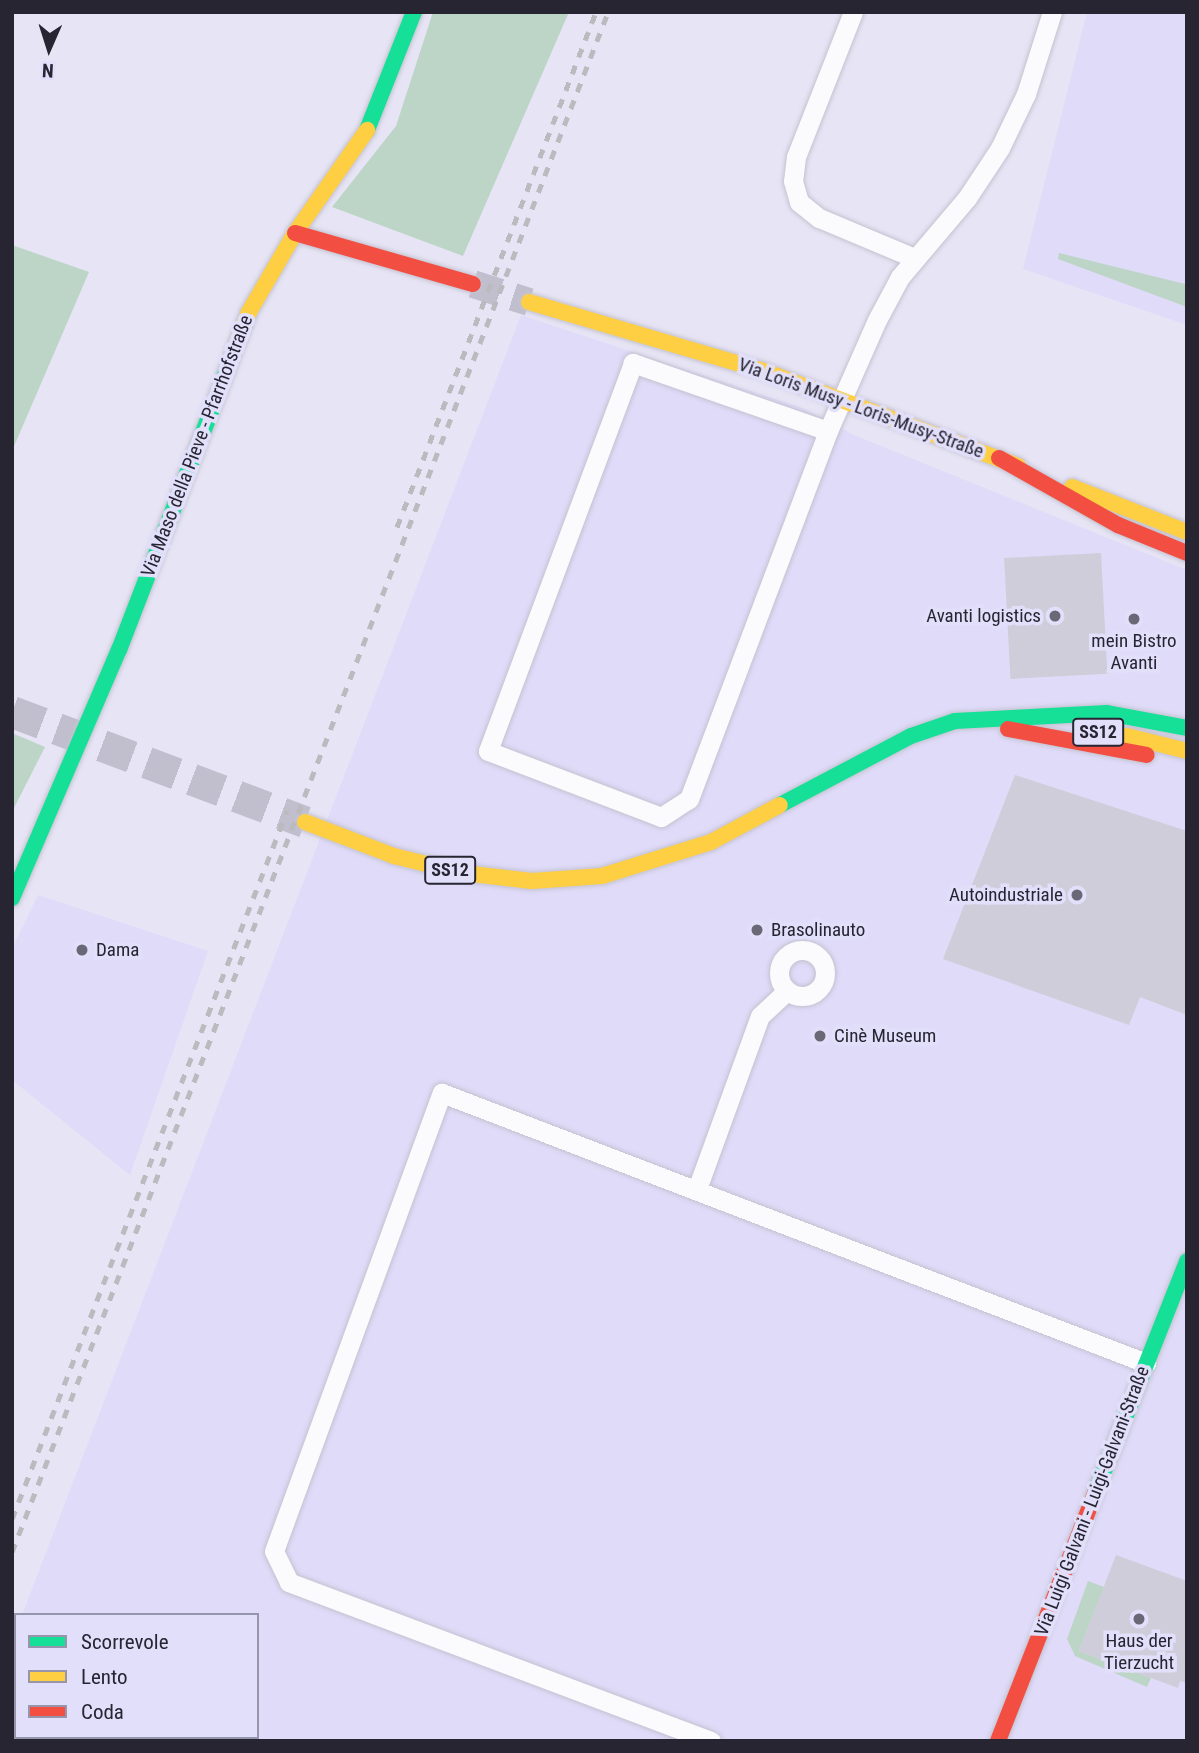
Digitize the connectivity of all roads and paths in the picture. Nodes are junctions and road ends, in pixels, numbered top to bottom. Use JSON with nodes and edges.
{"nodes":[{"id":1,"x":414,"y":12,"type":"edge"},
{"id":2,"x":853,"y":12,"type":"edge"},
{"id":3,"x":1052,"y":12,"type":"edge"},
{"id":4,"x":295,"y":233,"type":"junction"},
{"id":5,"x":914,"y":258,"type":"junction"},
{"id":6,"x":473,"y":284,"type":"tunnel mouth"},
{"id":7,"x":529,"y":302,"type":"tunnel mouth"},
{"id":8,"x":841,"y":399,"type":"junction"},
{"id":9,"x":828,"y":431,"type":"junction"},
{"id":10,"x":999,"y":458,"type":"junction"},
{"id":11,"x":1187,"y":532,"type":"edge"},
{"id":12,"x":1187,"y":554,"type":"edge"},
{"id":13,"x":1187,"y":728,"type":"edge"},
{"id":14,"x":1007,"y":729,"type":"junction"},
{"id":15,"x":892,"y":750,"type":"junction"},
{"id":16,"x":1187,"y":751,"type":"edge"},
{"id":17,"x":1187,"y":766,"type":"edge"},
{"id":18,"x":305,"y":822,"type":"tunnel mouth"},
{"id":19,"x":12,"y":898,"type":"edge"},
{"id":20,"x":787,"y":991,"type":"dead end"},
{"id":21,"x":697,"y":1189,"type":"junction"},
{"id":22,"x":1187,"y":1261,"type":"edge"},
{"id":23,"x":1146,"y":1363,"type":"junction"},
{"id":24,"x":711,"y":1741,"type":"edge"},
{"id":25,"x":998,"y":1741,"type":"edge"}],
"edges":[{"from":1,"to":4,"type":"main road","name":"Via Maso della Pieve - Pfarrhofstraße"},
{"from":2,"to":5,"type":"street"},
{"from":3,"to":5,"type":"street"},
{"from":4,"to":6,"type":"main road"},
{"from":4,"to":19,"type":"main road","name":"Via Maso della Pieve - Pfarrhofstraße"},
{"from":5,"to":8,"type":"street"},
{"from":7,"to":8,"type":"main road","name":"Via Loris Musy - Loris-Musy-Straße"},
{"from":8,"to":9,"type":"street"},
{"from":8,"to":10,"type":"main road","name":"Via Loris Musy - Loris-Musy-Straße"},
{"from":9,"to":9,"type":"street"},
{"from":10,"to":11,"type":"main road","name":"Via Loris Musy - Loris-Musy-Straße"},
{"from":10,"to":12,"type":"main road"},
{"from":13,"to":15,"type":"main road","number":"SS12"},
{"from":14,"to":15,"type":"main road","number":"SS12"},
{"from":14,"to":16,"type":"main road","number":"SS12"},
{"from":14,"to":17,"type":"main road"},
{"from":15,"to":18,"type":"main road","number":"SS12"},
{"from":20,"to":21,"type":"street"},
{"from":21,"to":23,"type":"street"},
{"from":21,"to":24,"type":"street"},
{"from":22,"to":23,"type":"main road","name":"Via Luigi Galvani - Luigi-Galvani-Straße"},
{"from":23,"to":25,"type":"main road","name":"Via Luigi Galvani - Luigi-Galvani-Straße"}]}
